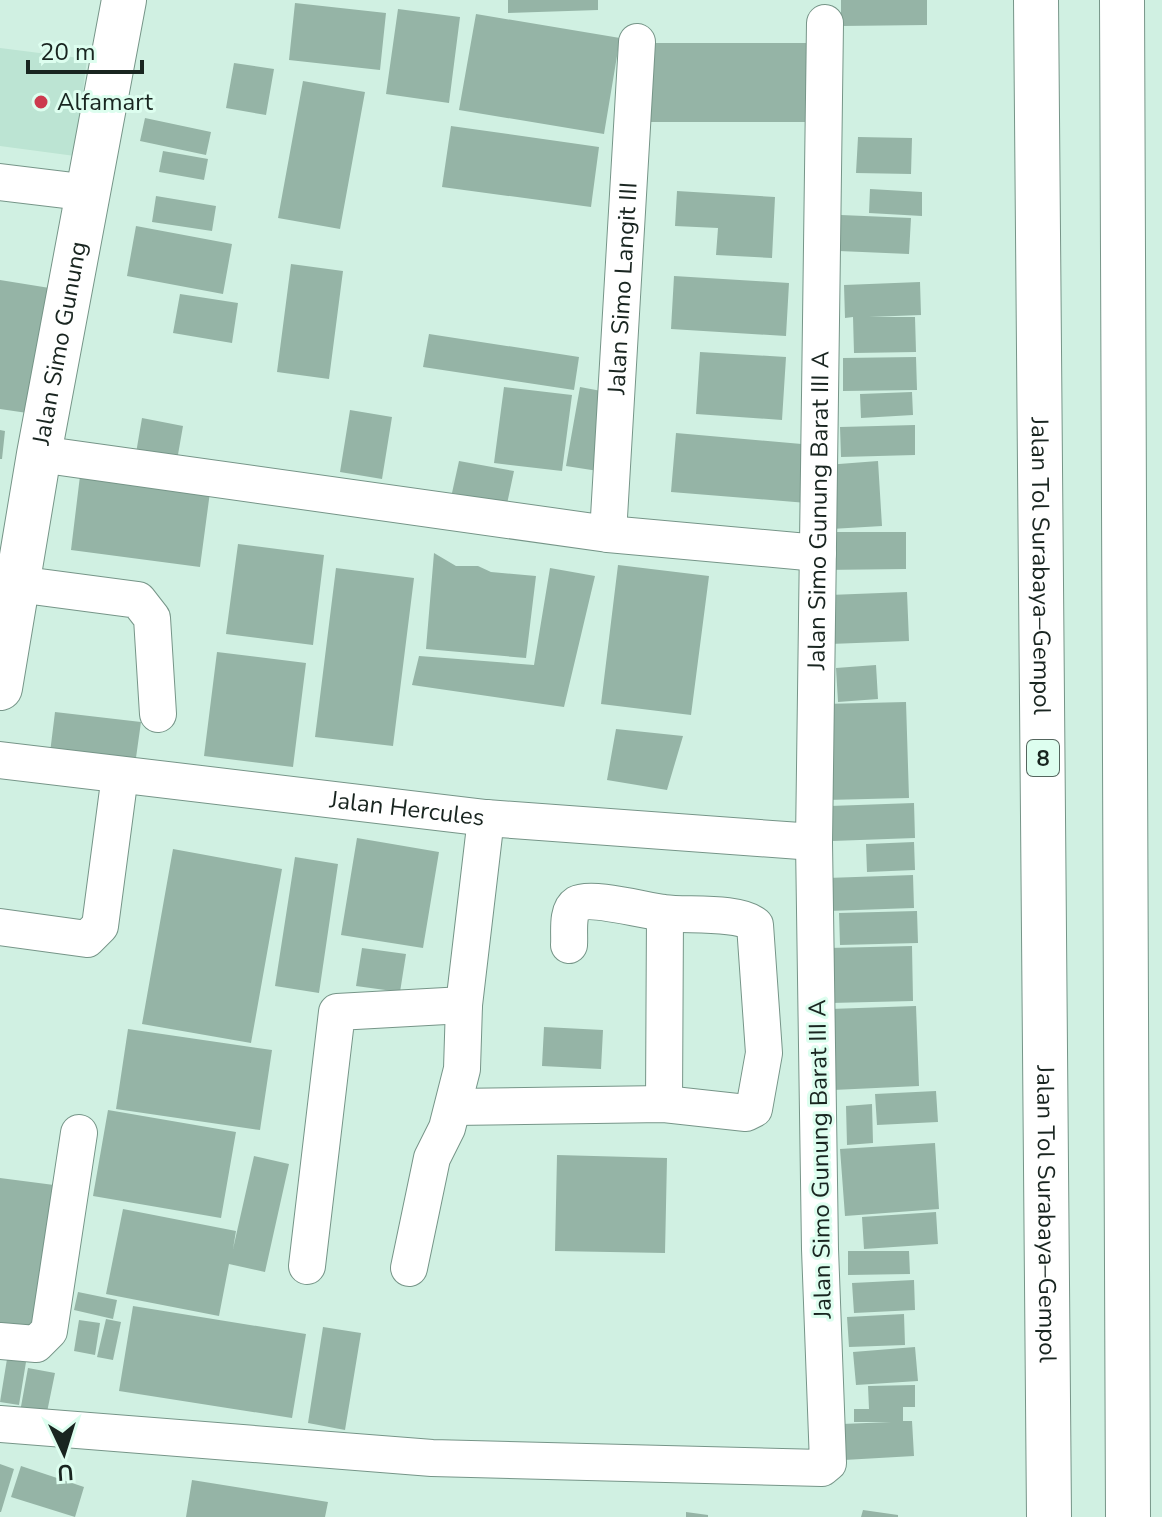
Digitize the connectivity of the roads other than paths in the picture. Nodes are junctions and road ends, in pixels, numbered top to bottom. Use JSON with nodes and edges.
{"nodes":[{"id":1,"x":124,"y":0,"type":"edge"},
{"id":2,"x":1036,"y":0,"type":"edge"},
{"id":3,"x":1122,"y":0,"type":"edge"},
{"id":4,"x":825,"y":23,"type":"dead end"},
{"id":5,"x":637,"y":42,"type":"dead end"},
{"id":6,"x":0,"y":182,"type":"edge"},
{"id":7,"x":90,"y":193,"type":"junction"},
{"id":8,"x":39,"y":454,"type":"junction"},
{"id":9,"x":13,"y":534,"type":"edge"},
{"id":10,"x":608,"y":534,"type":"junction"},
{"id":11,"x":818,"y":553,"type":"junction"},
{"id":12,"x":17,"y":584,"type":"junction"},
{"id":13,"x":0,"y":688,"type":"edge"},
{"id":14,"x":158,"y":714,"type":"dead end"},
{"id":15,"x":0,"y":760,"type":"edge"},
{"id":16,"x":120,"y":775,"type":"junction"},
{"id":17,"x":486,"y":818,"type":"junction"},
{"id":18,"x":814,"y":842,"type":"junction"},
{"id":19,"x":665,"y":914,"type":"junction"},
{"id":20,"x":0,"y":927,"type":"edge"},
{"id":21,"x":569,"y":945,"type":"dead end"},
{"id":22,"x":464,"y":1005,"type":"junction"},
{"id":23,"x":664,"y":1104,"type":"junction"},
{"id":24,"x":453,"y":1107,"type":"junction"},
{"id":25,"x":79,"y":1133,"type":"dead end"},
{"id":26,"x":307,"y":1266,"type":"dead end"},
{"id":27,"x":409,"y":1268,"type":"dead end"},
{"id":28,"x":0,"y":1341,"type":"edge"},
{"id":29,"x":0,"y":1424,"type":"edge"},
{"id":30,"x":1049,"y":1517,"type":"edge"},
{"id":31,"x":1128,"y":1517,"type":"edge"}],
"edges":[{"from":1,"to":7,"type":"main road","name":"Jalan Simo Gunung"},
{"from":2,"to":30,"type":"main road","name":"Jalan Tol Surabaya–Gempol","number":"8"},
{"from":3,"to":31,"type":"main road"},
{"from":4,"to":11,"type":"street","name":"Jalan Simo Gunung Barat III A"},
{"from":5,"to":10,"type":"street","name":"Jalan Simo Langit III"},
{"from":6,"to":7,"type":"street"},
{"from":7,"to":8,"type":"main road","name":"Jalan Simo Gunung"},
{"from":8,"to":9,"type":"main road","name":"Jalan Simo Gunung"},
{"from":8,"to":10,"type":"street"},
{"from":9,"to":12,"type":"main road","name":"Jalan Simo Gunung"},
{"from":10,"to":11,"type":"street"},
{"from":11,"to":18,"type":"street","name":"Jalan Simo Gunung Barat III A"},
{"from":12,"to":13,"type":"main road","name":"Jalan Simo Gunung"},
{"from":12,"to":14,"type":"street"},
{"from":15,"to":16,"type":"street","name":"Jalan Hercules"},
{"from":16,"to":17,"type":"street","name":"Jalan Hercules"},
{"from":16,"to":20,"type":"street"},
{"from":17,"to":18,"type":"street","name":"Jalan Hercules"},
{"from":17,"to":22,"type":"street"},
{"from":18,"to":29,"type":"street","name":"Jalan Simo Gunung Barat III A"},
{"from":19,"to":21,"type":"street"},
{"from":19,"to":23,"type":"street"},
{"from":19,"to":23,"type":"street"},
{"from":22,"to":24,"type":"street"},
{"from":22,"to":26,"type":"street"},
{"from":23,"to":24,"type":"street"},
{"from":24,"to":27,"type":"street"},
{"from":25,"to":28,"type":"street"}]}
